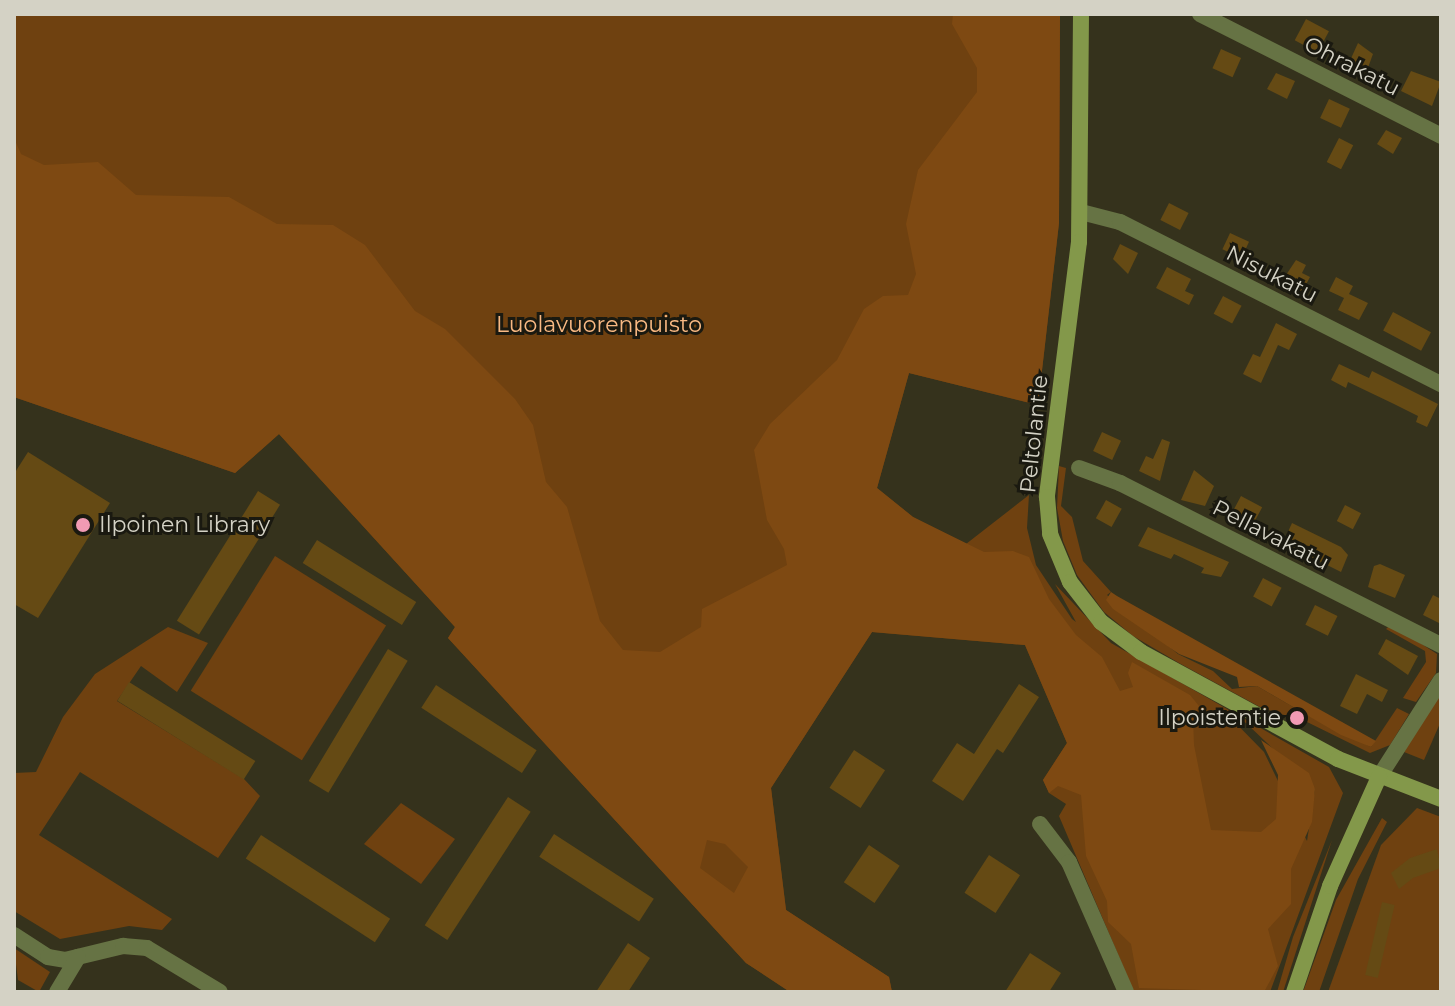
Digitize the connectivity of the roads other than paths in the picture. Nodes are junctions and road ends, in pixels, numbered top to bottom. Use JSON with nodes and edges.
{"nodes":[{"id":1,"x":1081,"y":14,"type":"edge"},
{"id":2,"x":1200,"y":14,"type":"edge"},
{"id":3,"x":1441,"y":136,"type":"edge"},
{"id":4,"x":1081,"y":212,"type":"junction"},
{"id":5,"x":1441,"y":384,"type":"edge"},
{"id":6,"x":1079,"y":468,"type":"dead end"},
{"id":7,"x":1441,"y":645,"type":"edge"},
{"id":8,"x":1441,"y":680,"type":"edge"},
{"id":9,"x":1379,"y":777,"type":"junction"},
{"id":10,"x":1441,"y":799,"type":"edge"},
{"id":11,"x":1040,"y":824,"type":"dead end"},
{"id":12,"x":14,"y":935,"type":"edge"},
{"id":13,"x":78,"y":957,"type":"junction"},
{"id":14,"x":57,"y":992,"type":"edge"},
{"id":15,"x":220,"y":992,"type":"edge"},
{"id":16,"x":1126,"y":992,"type":"edge"},
{"id":17,"x":1294,"y":992,"type":"edge"}],
"edges":[{"from":1,"to":4,"type":"street","name":"Peltolantie"},
{"from":2,"to":3,"type":"street","name":"Ohrakatu"},
{"from":4,"to":5,"type":"street","name":"Nisukatu"},
{"from":4,"to":9,"type":"street","name":"Peltolantie"},
{"from":6,"to":7,"type":"street","name":"Pellavakatu"},
{"from":8,"to":9,"type":"street"},
{"from":9,"to":10,"type":"street","name":"Peltolantie"},
{"from":9,"to":17,"type":"street"},
{"from":11,"to":16,"type":"street"},
{"from":12,"to":13,"type":"street"},
{"from":13,"to":14,"type":"street"},
{"from":13,"to":15,"type":"street"}]}
